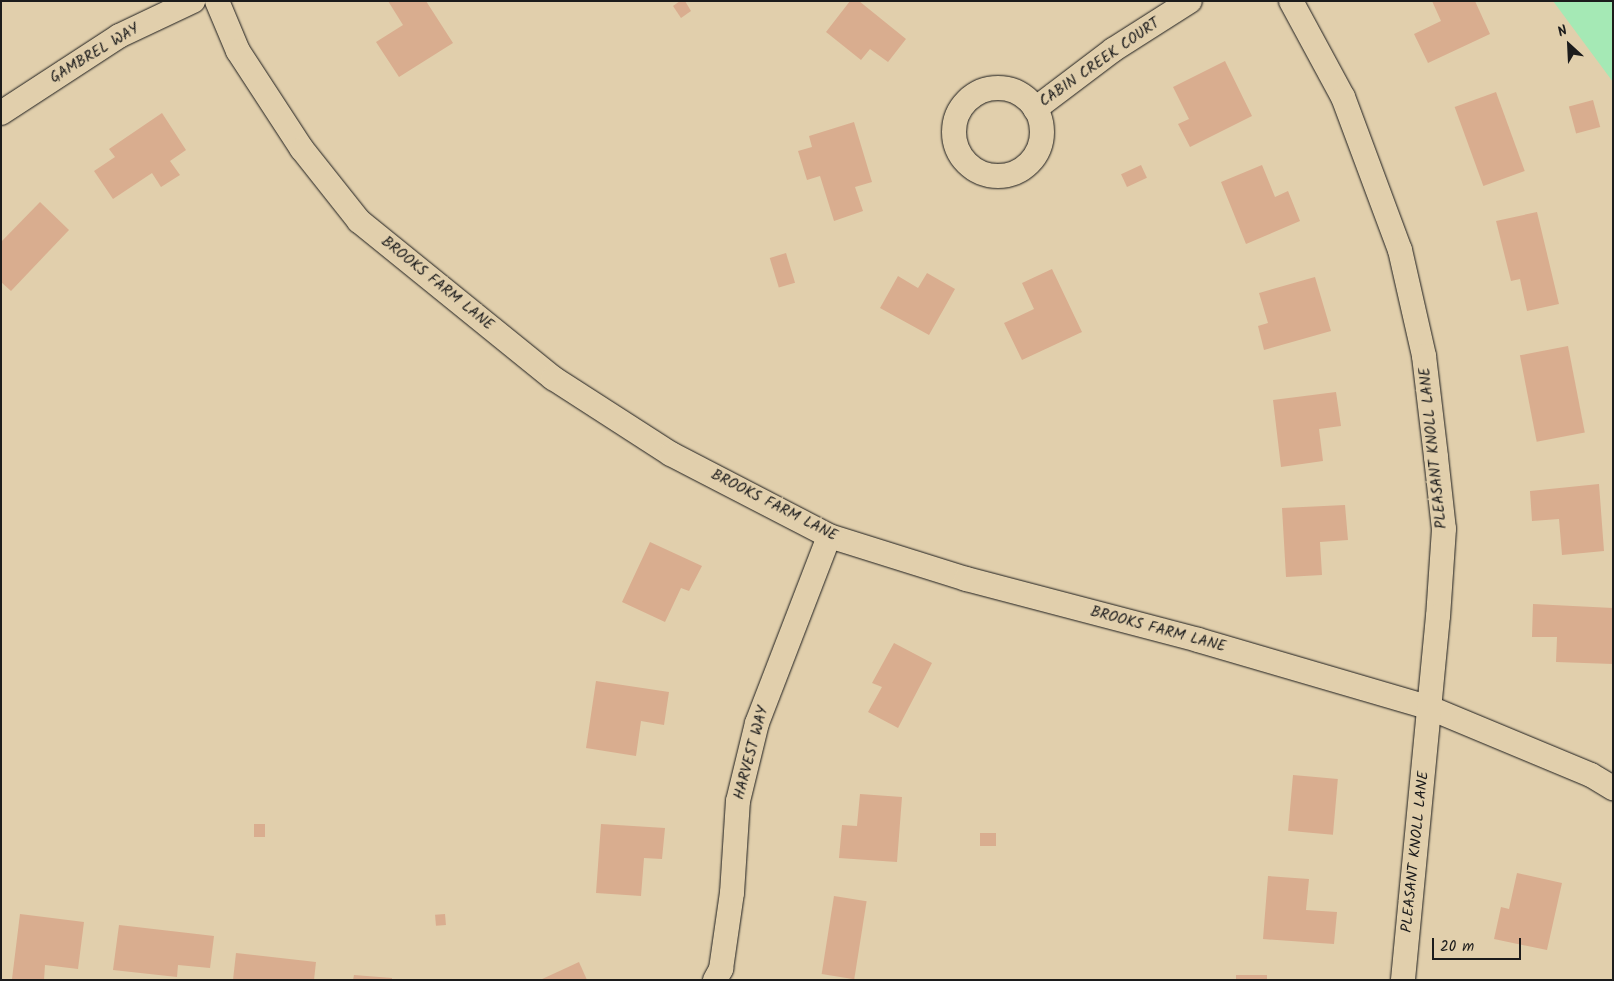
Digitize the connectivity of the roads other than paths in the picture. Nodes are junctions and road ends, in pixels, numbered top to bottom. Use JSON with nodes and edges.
{"nodes":[{"id":1,"x":193,"y":1,"type":"edge"},
{"id":2,"x":217,"y":1,"type":"edge"},
{"id":3,"x":1190,"y":1,"type":"edge"},
{"id":4,"x":1291,"y":1,"type":"edge"},
{"id":5,"x":1036,"y":109,"type":"dead end"},
{"id":6,"x":1,"y":113,"type":"edge"},
{"id":7,"x":830,"y":536,"type":"junction"},
{"id":8,"x":1430,"y":708,"type":"junction"},
{"id":9,"x":1613,"y":788,"type":"edge"},
{"id":10,"x":716,"y":980,"type":"edge"},
{"id":11,"x":1403,"y":980,"type":"edge"}],
"edges":[{"from":1,"to":6,"type":"street","name":"GAMBREL WAY"},
{"from":2,"to":7,"type":"street","name":"BROOKS FARM LANE"},
{"from":3,"to":5,"type":"street","name":"CABIN CREEK COURT"},
{"from":4,"to":8,"type":"street","name":"PLEASANT KNOLL LANE"},
{"from":7,"to":8,"type":"street","name":"BROOKS FARM LANE"},
{"from":7,"to":10,"type":"street","name":"HARVEST WAY"},
{"from":8,"to":9,"type":"street","name":"BROOKS FARM LANE"},
{"from":8,"to":11,"type":"street","name":"PLEASANT KNOLL LANE"}]}
